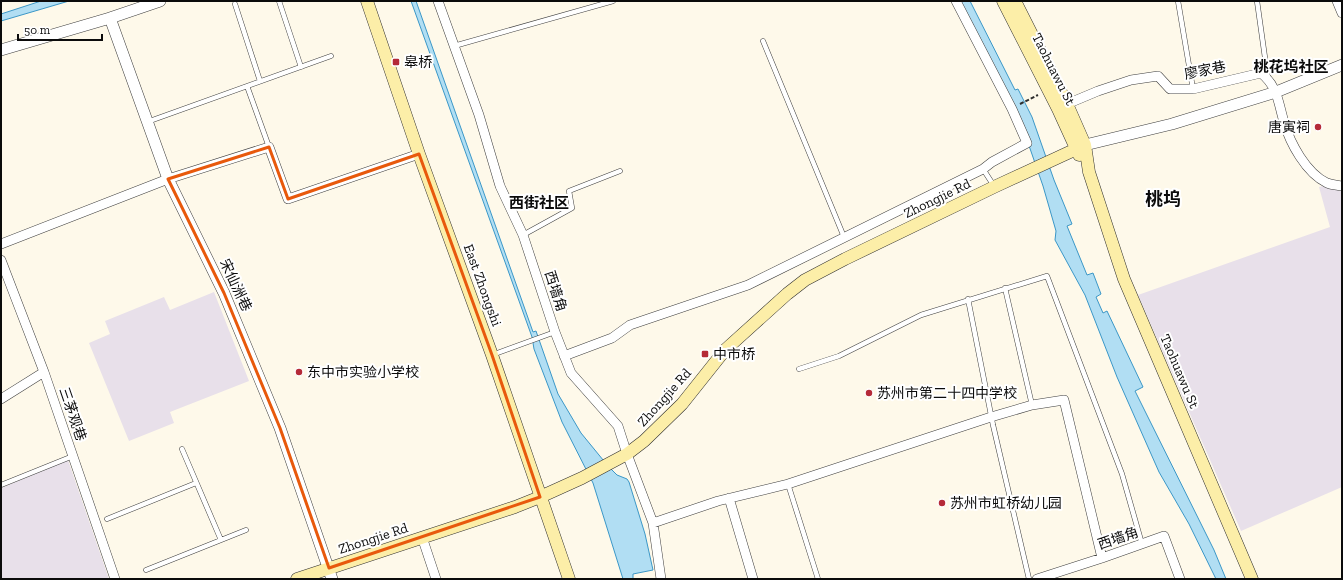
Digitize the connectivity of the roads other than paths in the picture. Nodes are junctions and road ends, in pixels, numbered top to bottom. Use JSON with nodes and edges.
{"nodes":[{"id":1,"x":160,"y":1,"type":"edge"},
{"id":2,"x":279,"y":1,"type":"edge"},
{"id":3,"x":367,"y":1,"type":"edge"},
{"id":4,"x":438,"y":1,"type":"edge"},
{"id":5,"x":613,"y":1,"type":"edge"},
{"id":6,"x":956,"y":1,"type":"edge"},
{"id":7,"x":1003,"y":1,"type":"edge"},
{"id":8,"x":1015,"y":1,"type":"edge"},
{"id":9,"x":1178,"y":1,"type":"edge"},
{"id":10,"x":1257,"y":1,"type":"edge"},
{"id":11,"x":1337,"y":1,"type":"edge"},
{"id":12,"x":235,"y":4,"type":"dead end"},
{"id":13,"x":1342,"y":13,"type":"edge"},
{"id":14,"x":110,"y":18,"type":"junction"},
{"id":15,"x":763,"y":41,"type":"dead end"},
{"id":16,"x":454,"y":46,"type":"junction"},
{"id":17,"x":1,"y":50,"type":"edge"},
{"id":18,"x":331,"y":56,"type":"dead end"},
{"id":19,"x":1342,"y":64,"type":"edge"},
{"id":20,"x":301,"y":67,"type":"junction"},
{"id":21,"x":1268,"y":79,"type":"junction"},
{"id":22,"x":260,"y":81,"type":"junction"},
{"id":23,"x":247,"y":86,"type":"junction"},
{"id":24,"x":1193,"y":89,"type":"junction"},
{"id":25,"x":1276,"y":92,"type":"junction"},
{"id":26,"x":1067,"y":104,"type":"junction"},
{"id":27,"x":147,"y":122,"type":"junction"},
{"id":28,"x":269,"y":147,"type":"junction"},
{"id":29,"x":1081,"y":147,"type":"junction"},
{"id":30,"x":419,"y":154,"type":"junction"},
{"id":31,"x":983,"y":169,"type":"junction"},
{"id":32,"x":620,"y":171,"type":"dead end"},
{"id":33,"x":168,"y":180,"type":"junction"},
{"id":34,"x":1342,"y":186,"type":"edge"},
{"id":35,"x":994,"y":187,"type":"junction"},
{"id":36,"x":523,"y":235,"type":"junction"},
{"id":37,"x":844,"y":237,"type":"junction"},
{"id":38,"x":1,"y":244,"type":"edge"},
{"id":39,"x":2,"y":266,"type":"edge"},
{"id":40,"x":1005,"y":288,"type":"junction"},
{"id":41,"x":968,"y":299,"type":"junction"},
{"id":42,"x":555,"y":332,"type":"junction"},
{"id":43,"x":492,"y":355,"type":"junction"},
{"id":44,"x":564,"y":356,"type":"junction"},
{"id":45,"x":799,"y":369,"type":"dead end"},
{"id":46,"x":44,"y":372,"type":"junction"},
{"id":47,"x":1,"y":399,"type":"edge"},
{"id":48,"x":1032,"y":405,"type":"junction"},
{"id":49,"x":991,"y":416,"type":"junction"},
{"id":50,"x":182,"y":449,"type":"dead end"},
{"id":51,"x":73,"y":456,"type":"junction"},
{"id":52,"x":621,"y":457,"type":"junction"},
{"id":53,"x":196,"y":483,"type":"junction"},
{"id":54,"x":788,"y":484,"type":"junction"},
{"id":55,"x":1,"y":485,"type":"edge"},
{"id":56,"x":540,"y":497,"type":"junction"},
{"id":57,"x":729,"y":498,"type":"junction"},
{"id":58,"x":108,"y":519,"type":"dead end"},
{"id":59,"x":653,"y":523,"type":"junction"},
{"id":60,"x":246,"y":530,"type":"dead end"},
{"id":61,"x":422,"y":537,"type":"junction"},
{"id":62,"x":221,"y":540,"type":"junction"},
{"id":63,"x":1142,"y":544,"type":"junction"},
{"id":64,"x":1102,"y":558,"type":"junction"},
{"id":65,"x":146,"y":570,"type":"dead end"},
{"id":66,"x":330,"y":573,"type":"edge"},
{"id":67,"x":115,"y":579,"type":"edge"},
{"id":68,"x":297,"y":579,"type":"edge"},
{"id":69,"x":436,"y":579,"type":"edge"},
{"id":70,"x":569,"y":579,"type":"edge"},
{"id":71,"x":661,"y":579,"type":"edge"},
{"id":72,"x":753,"y":579,"type":"edge"},
{"id":73,"x":818,"y":579,"type":"edge"},
{"id":74,"x":1029,"y":579,"type":"edge"},
{"id":75,"x":1037,"y":579,"type":"edge"},
{"id":76,"x":1180,"y":579,"type":"edge"},
{"id":77,"x":1252,"y":579,"type":"edge"}],
"edges":[{"from":1,"to":14,"type":"street"},
{"from":2,"to":20,"type":"lane"},
{"from":3,"to":30,"type":"main road","name":"East Zhongshi"},
{"from":4,"to":16,"type":"street","name":"西墙角"},
{"from":5,"to":16,"type":"lane"},
{"from":6,"to":31,"type":"street"},
{"from":7,"to":29,"type":"main road","name":"Taohuawu St"},
{"from":8,"to":26,"type":"main road","name":"Taohuawu St"},
{"from":9,"to":24,"type":"lane"},
{"from":10,"to":21,"type":"lane"},
{"from":11,"to":13,"type":"street"},
{"from":12,"to":22,"type":"lane"},
{"from":14,"to":17,"type":"street"},
{"from":14,"to":27,"type":"street","name":"宋仙洲巷"},
{"from":15,"to":37,"type":"lane"},
{"from":16,"to":36,"type":"street","name":"西墙角"},
{"from":18,"to":20,"type":"lane"},
{"from":19,"to":25,"type":"street"},
{"from":20,"to":22,"type":"lane"},
{"from":21,"to":24,"type":"street","name":"廖家巷"},
{"from":21,"to":25,"type":"street"},
{"from":22,"to":23,"type":"lane"},
{"from":23,"to":27,"type":"lane"},
{"from":23,"to":28,"type":"lane"},
{"from":24,"to":26,"type":"street","name":"廖家巷"},
{"from":25,"to":29,"type":"street"},
{"from":25,"to":34,"type":"street"},
{"from":26,"to":29,"type":"main road","name":"Taohuawu St"},
{"from":27,"to":33,"type":"street","name":"宋仙洲巷"},
{"from":28,"to":30,"type":"street"},
{"from":28,"to":33,"type":"street"},
{"from":29,"to":35,"type":"main road","name":"Zhongjie Rd"},
{"from":29,"to":77,"type":"main road","name":"Taohuawu St"},
{"from":30,"to":43,"type":"main road","name":"East Zhongshi"},
{"from":31,"to":35,"type":"lane"},
{"from":31,"to":37,"type":"street"},
{"from":32,"to":36,"type":"lane"},
{"from":33,"to":38,"type":"street"},
{"from":33,"to":66,"type":"street","name":"宋仙洲巷"},
{"from":35,"to":52,"type":"main road","name":"Zhongjie Rd"},
{"from":36,"to":42,"type":"street","name":"西墙角"},
{"from":37,"to":44,"type":"street"},
{"from":39,"to":46,"type":"street","name":"三茅观巷"},
{"from":40,"to":41,"type":"lane"},
{"from":40,"to":48,"type":"lane"},
{"from":40,"to":63,"type":"lane"},
{"from":41,"to":45,"type":"lane"},
{"from":41,"to":49,"type":"lane"},
{"from":42,"to":43,"type":"lane"},
{"from":42,"to":44,"type":"street","name":"西墙角"},
{"from":43,"to":56,"type":"main road","name":"East Zhongshi"},
{"from":44,"to":52,"type":"street","name":"西墙角"},
{"from":46,"to":47,"type":"street"},
{"from":46,"to":51,"type":"street","name":"三茅观巷"},
{"from":48,"to":49,"type":"street"},
{"from":48,"to":64,"type":"street"},
{"from":49,"to":54,"type":"street"},
{"from":49,"to":74,"type":"lane"},
{"from":50,"to":53,"type":"lane"},
{"from":51,"to":55,"type":"lane"},
{"from":51,"to":67,"type":"street","name":"三茅观巷"},
{"from":52,"to":56,"type":"main road","name":"Zhongjie Rd"},
{"from":52,"to":59,"type":"street","name":"西墙角"},
{"from":53,"to":58,"type":"lane"},
{"from":53,"to":62,"type":"lane"},
{"from":54,"to":57,"type":"street"},
{"from":54,"to":73,"type":"lane"},
{"from":56,"to":61,"type":"main road","name":"Zhongjie Rd"},
{"from":56,"to":70,"type":"main road","name":"East Zhongshi"},
{"from":57,"to":59,"type":"street"},
{"from":57,"to":72,"type":"street"},
{"from":59,"to":71,"type":"street","name":"西墙角"},
{"from":60,"to":62,"type":"lane"},
{"from":61,"to":66,"type":"main road","name":"Zhongjie Rd"},
{"from":61,"to":69,"type":"street"},
{"from":62,"to":65,"type":"lane"},
{"from":63,"to":64,"type":"street","name":"西墙角"},
{"from":63,"to":76,"type":"street","name":"西墙角"},
{"from":64,"to":75,"type":"street","name":"西墙角"},
{"from":66,"to":68,"type":"main road","name":"Zhongjie Rd"}]}
